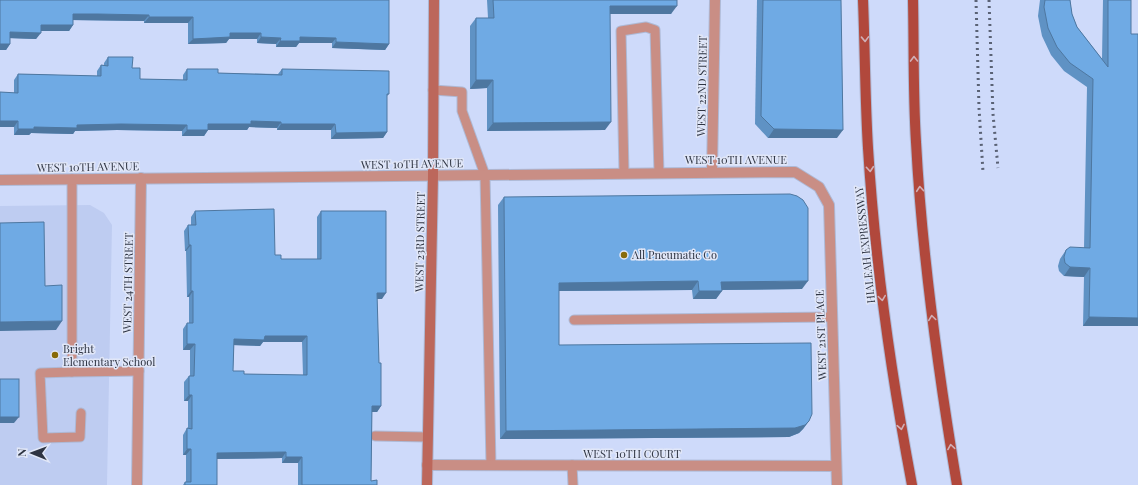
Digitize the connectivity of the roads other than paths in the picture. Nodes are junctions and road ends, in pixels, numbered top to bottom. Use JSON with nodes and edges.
{"nodes":[{"id":1,"x":434,"y":0,"type":"edge"},
{"id":2,"x":715,"y":0,"type":"edge"},
{"id":3,"x":864,"y":0,"type":"edge"},
{"id":4,"x":913,"y":0,"type":"edge"},
{"id":5,"x":434,"y":90,"type":"junction"},
{"id":6,"x":712,"y":172,"type":"junction"},
{"id":7,"x":624,"y":173,"type":"junction"},
{"id":8,"x":659,"y":173,"type":"junction"},
{"id":9,"x":433,"y":175,"type":"junction"},
{"id":10,"x":485,"y":175,"type":"junction"},
{"id":11,"x":141,"y":178,"type":"junction"},
{"id":12,"x":72,"y":179,"type":"junction"},
{"id":13,"x":0,"y":180,"type":"edge"},
{"id":14,"x":819,"y":187,"type":"joint"},
{"id":15,"x":832,"y":317,"type":"junction"},
{"id":16,"x":574,"y":320,"type":"dead end"},
{"id":17,"x":139,"y":371,"type":"junction"},
{"id":18,"x":72,"y":372,"type":"junction"},
{"id":19,"x":81,"y":413,"type":"dead end"},
{"id":20,"x":375,"y":436,"type":"dead end"},
{"id":21,"x":427,"y":437,"type":"junction"},
{"id":22,"x":427,"y":465,"type":"junction"},
{"id":23,"x":491,"y":465,"type":"junction"},
{"id":24,"x":572,"y":465,"type":"junction"},
{"id":25,"x":836,"y":466,"type":"junction"},
{"id":26,"x":137,"y":485,"type":"edge"},
{"id":27,"x":427,"y":485,"type":"edge"},
{"id":28,"x":573,"y":485,"type":"edge"},
{"id":29,"x":837,"y":485,"type":"edge"},
{"id":30,"x":912,"y":485,"type":"edge"},
{"id":31,"x":957,"y":485,"type":"edge"}],
"edges":[{"from":1,"to":5,"type":"street","name":"WEST 23RD STREET"},
{"from":2,"to":6,"type":"street","name":"WEST 22ND STREET"},
{"from":3,"to":30,"type":"main road","name":"HIALEAH EXPRESSWAY","one_way":true},
{"from":31,"to":4,"type":"main road","one_way":true},
{"from":5,"to":9,"type":"street","name":"WEST 23RD STREET"},
{"from":5,"to":10,"type":"lane"},
{"from":6,"to":8,"type":"street","name":"WEST 10TH AVENUE"},
{"from":6,"to":14,"type":"street","name":"WEST 10TH AVENUE"},
{"from":7,"to":8,"type":"street","name":"WEST 10TH AVENUE"},
{"from":7,"to":8,"type":"lane"},
{"from":7,"to":10,"type":"street","name":"WEST 10TH AVENUE"},
{"from":9,"to":10,"type":"street","name":"WEST 10TH AVENUE"},
{"from":9,"to":11,"type":"street","name":"WEST 10TH AVENUE"},
{"from":9,"to":21,"type":"street","name":"WEST 23RD STREET"},
{"from":10,"to":23,"type":"lane"},
{"from":11,"to":12,"type":"street","name":"WEST 10TH AVENUE"},
{"from":11,"to":17,"type":"street","name":"WEST 24TH STREET"},
{"from":12,"to":13,"type":"street","name":"WEST 10TH AVENUE"},
{"from":12,"to":18,"type":"lane"},
{"from":14,"to":15,"type":"street","name":"WEST 21ST PLACE"},
{"from":15,"to":16,"type":"lane"},
{"from":15,"to":25,"type":"street","name":"WEST 21ST PLACE"},
{"from":17,"to":18,"type":"lane"},
{"from":17,"to":26,"type":"street","name":"WEST 24TH STREET"},
{"from":18,"to":19,"type":"lane"},
{"from":20,"to":21,"type":"lane"},
{"from":21,"to":22,"type":"street","name":"WEST 23RD STREET"},
{"from":22,"to":23,"type":"street","name":"WEST 10TH COURT"},
{"from":22,"to":27,"type":"street","name":"WEST 23RD STREET"},
{"from":23,"to":24,"type":"street","name":"WEST 10TH COURT"},
{"from":24,"to":25,"type":"street","name":"WEST 10TH COURT"},
{"from":24,"to":28,"type":"lane"},
{"from":25,"to":29,"type":"street","name":"WEST 21ST PLACE"}]}
